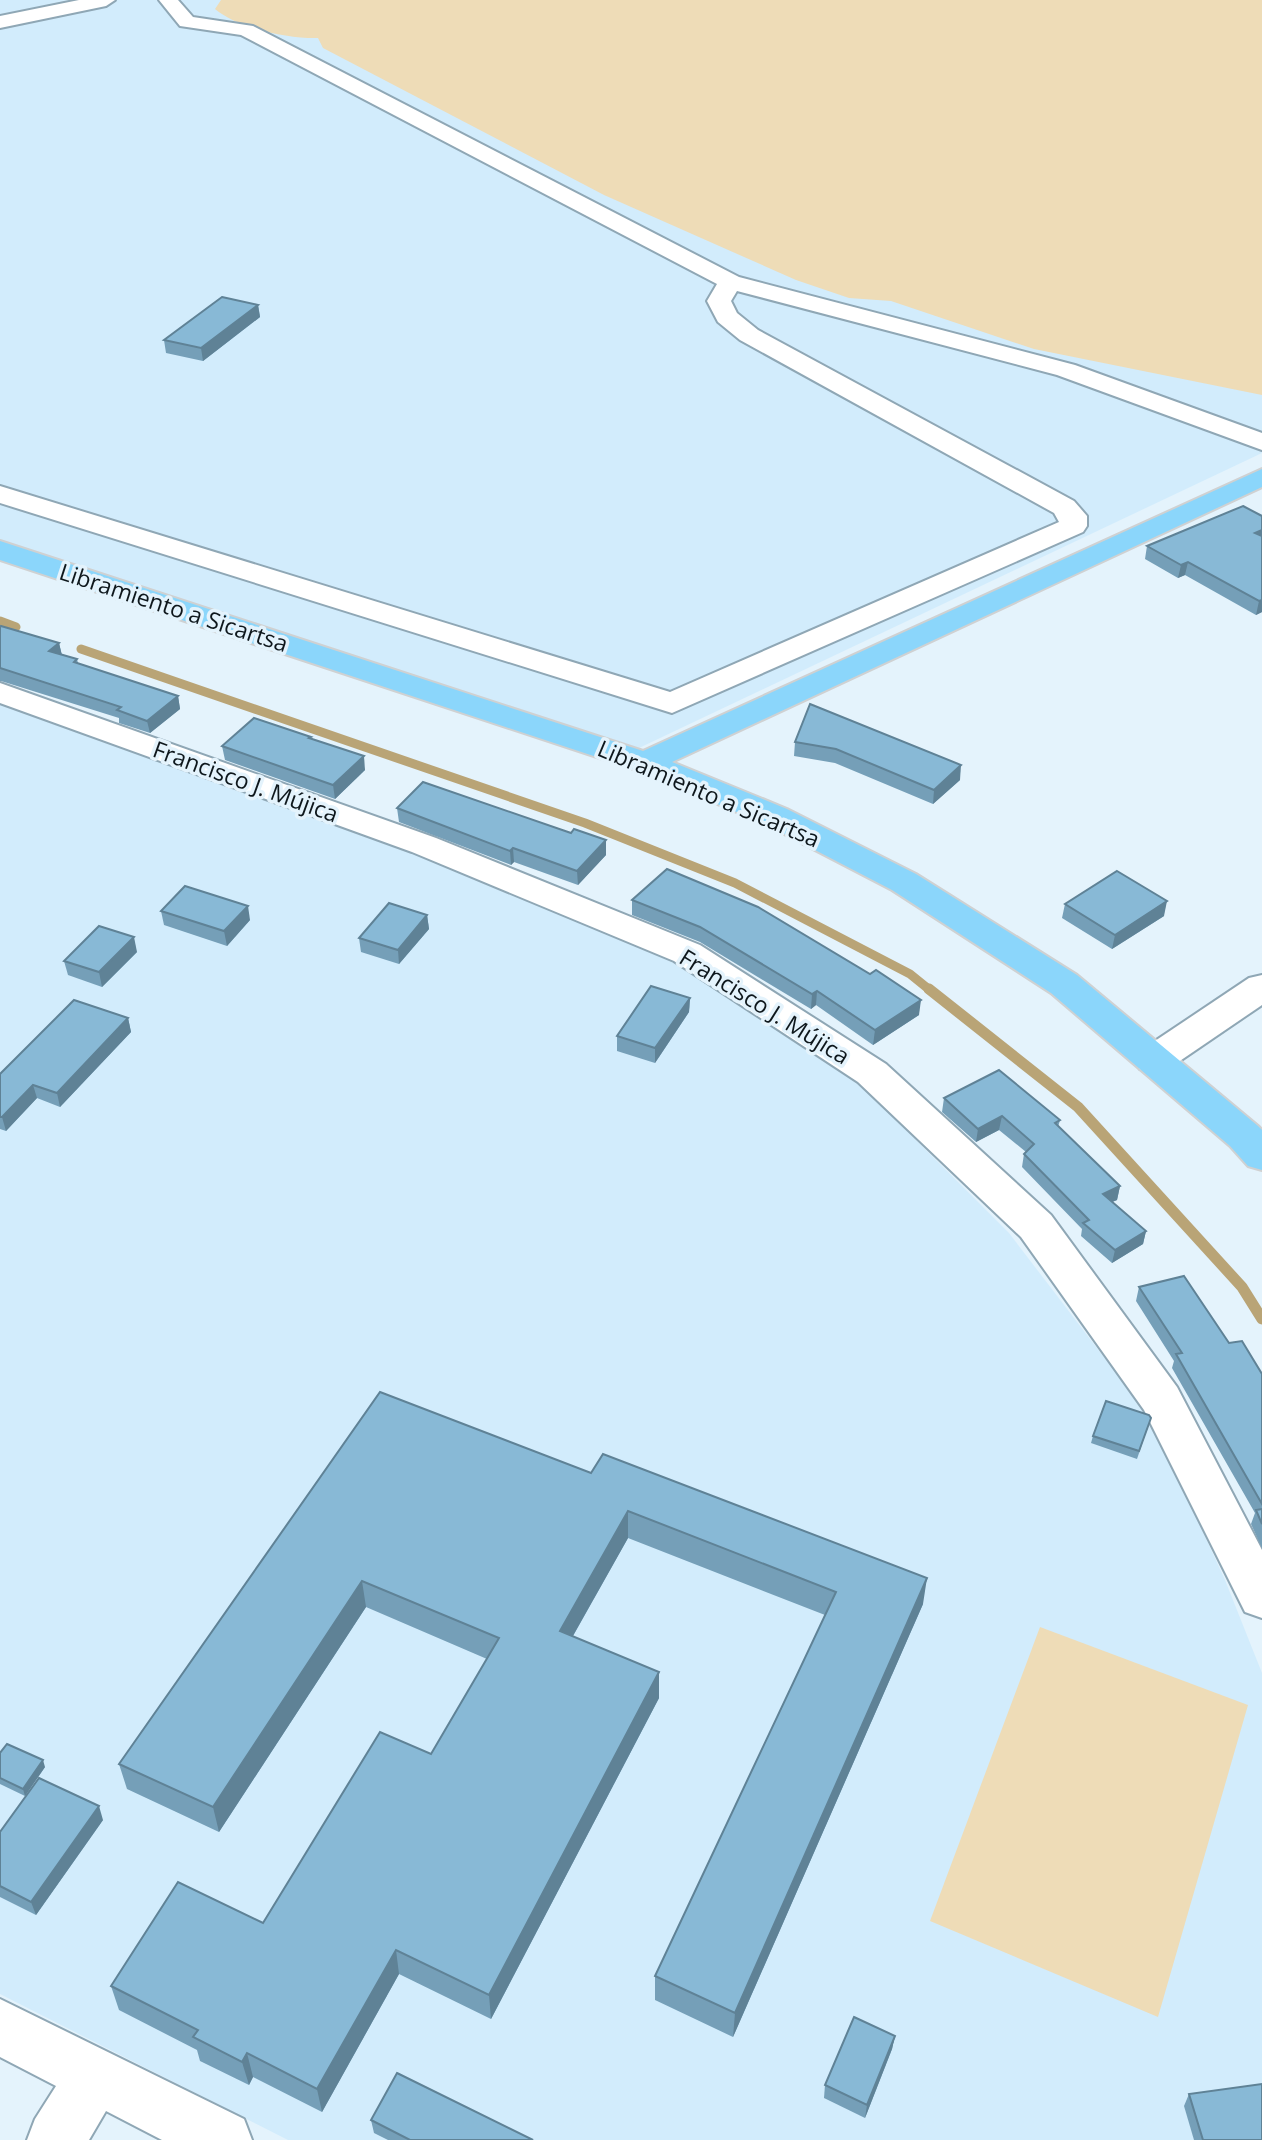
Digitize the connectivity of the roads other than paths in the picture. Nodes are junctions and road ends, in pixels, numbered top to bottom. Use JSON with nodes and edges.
{"nodes":[{"id":1,"x":106,"y":0,"type":"edge"},
{"id":2,"x":168,"y":0,"type":"edge"},
{"id":3,"x":0,"y":22,"type":"edge"},
{"id":4,"x":731,"y":282,"type":"junction"},
{"id":5,"x":1262,"y":442,"type":"edge"},
{"id":6,"x":1262,"y":477,"type":"edge"},
{"id":7,"x":0,"y":494,"type":"edge"},
{"id":8,"x":0,"y":550,"type":"edge"},
{"id":9,"x":0,"y":692,"type":"edge"},
{"id":10,"x":645,"y":761,"type":"junction"},
{"id":11,"x":1262,"y":987,"type":"edge"},
{"id":12,"x":1154,"y":1060,"type":"junction"},
{"id":13,"x":1262,"y":1156,"type":"edge"},
{"id":14,"x":1262,"y":1597,"type":"edge"},
{"id":15,"x":0,"y":2027,"type":"edge"},
{"id":16,"x":96,"y":2075,"type":"junction"},
{"id":17,"x":56,"y":2140,"type":"edge"},
{"id":18,"x":223,"y":2140,"type":"edge"}],
"edges":[{"from":1,"to":3,"type":"street"},
{"from":2,"to":4,"type":"street"},
{"from":4,"to":5,"type":"street"},
{"from":4,"to":7,"type":"street"},
{"from":6,"to":10,"type":"main road"},
{"from":8,"to":10,"type":"main road","name":"Libramiento a Sicartsa"},
{"from":9,"to":14,"type":"street","name":"Francisco J. Mújica"},
{"from":10,"to":12,"type":"main road","name":"Libramiento a Sicartsa"},
{"from":11,"to":12,"type":"street"},
{"from":12,"to":13,"type":"main road","name":"Libramiento a Sicartsa"},
{"from":15,"to":16,"type":"street"},
{"from":16,"to":17,"type":"street"},
{"from":16,"to":18,"type":"street"}]}
